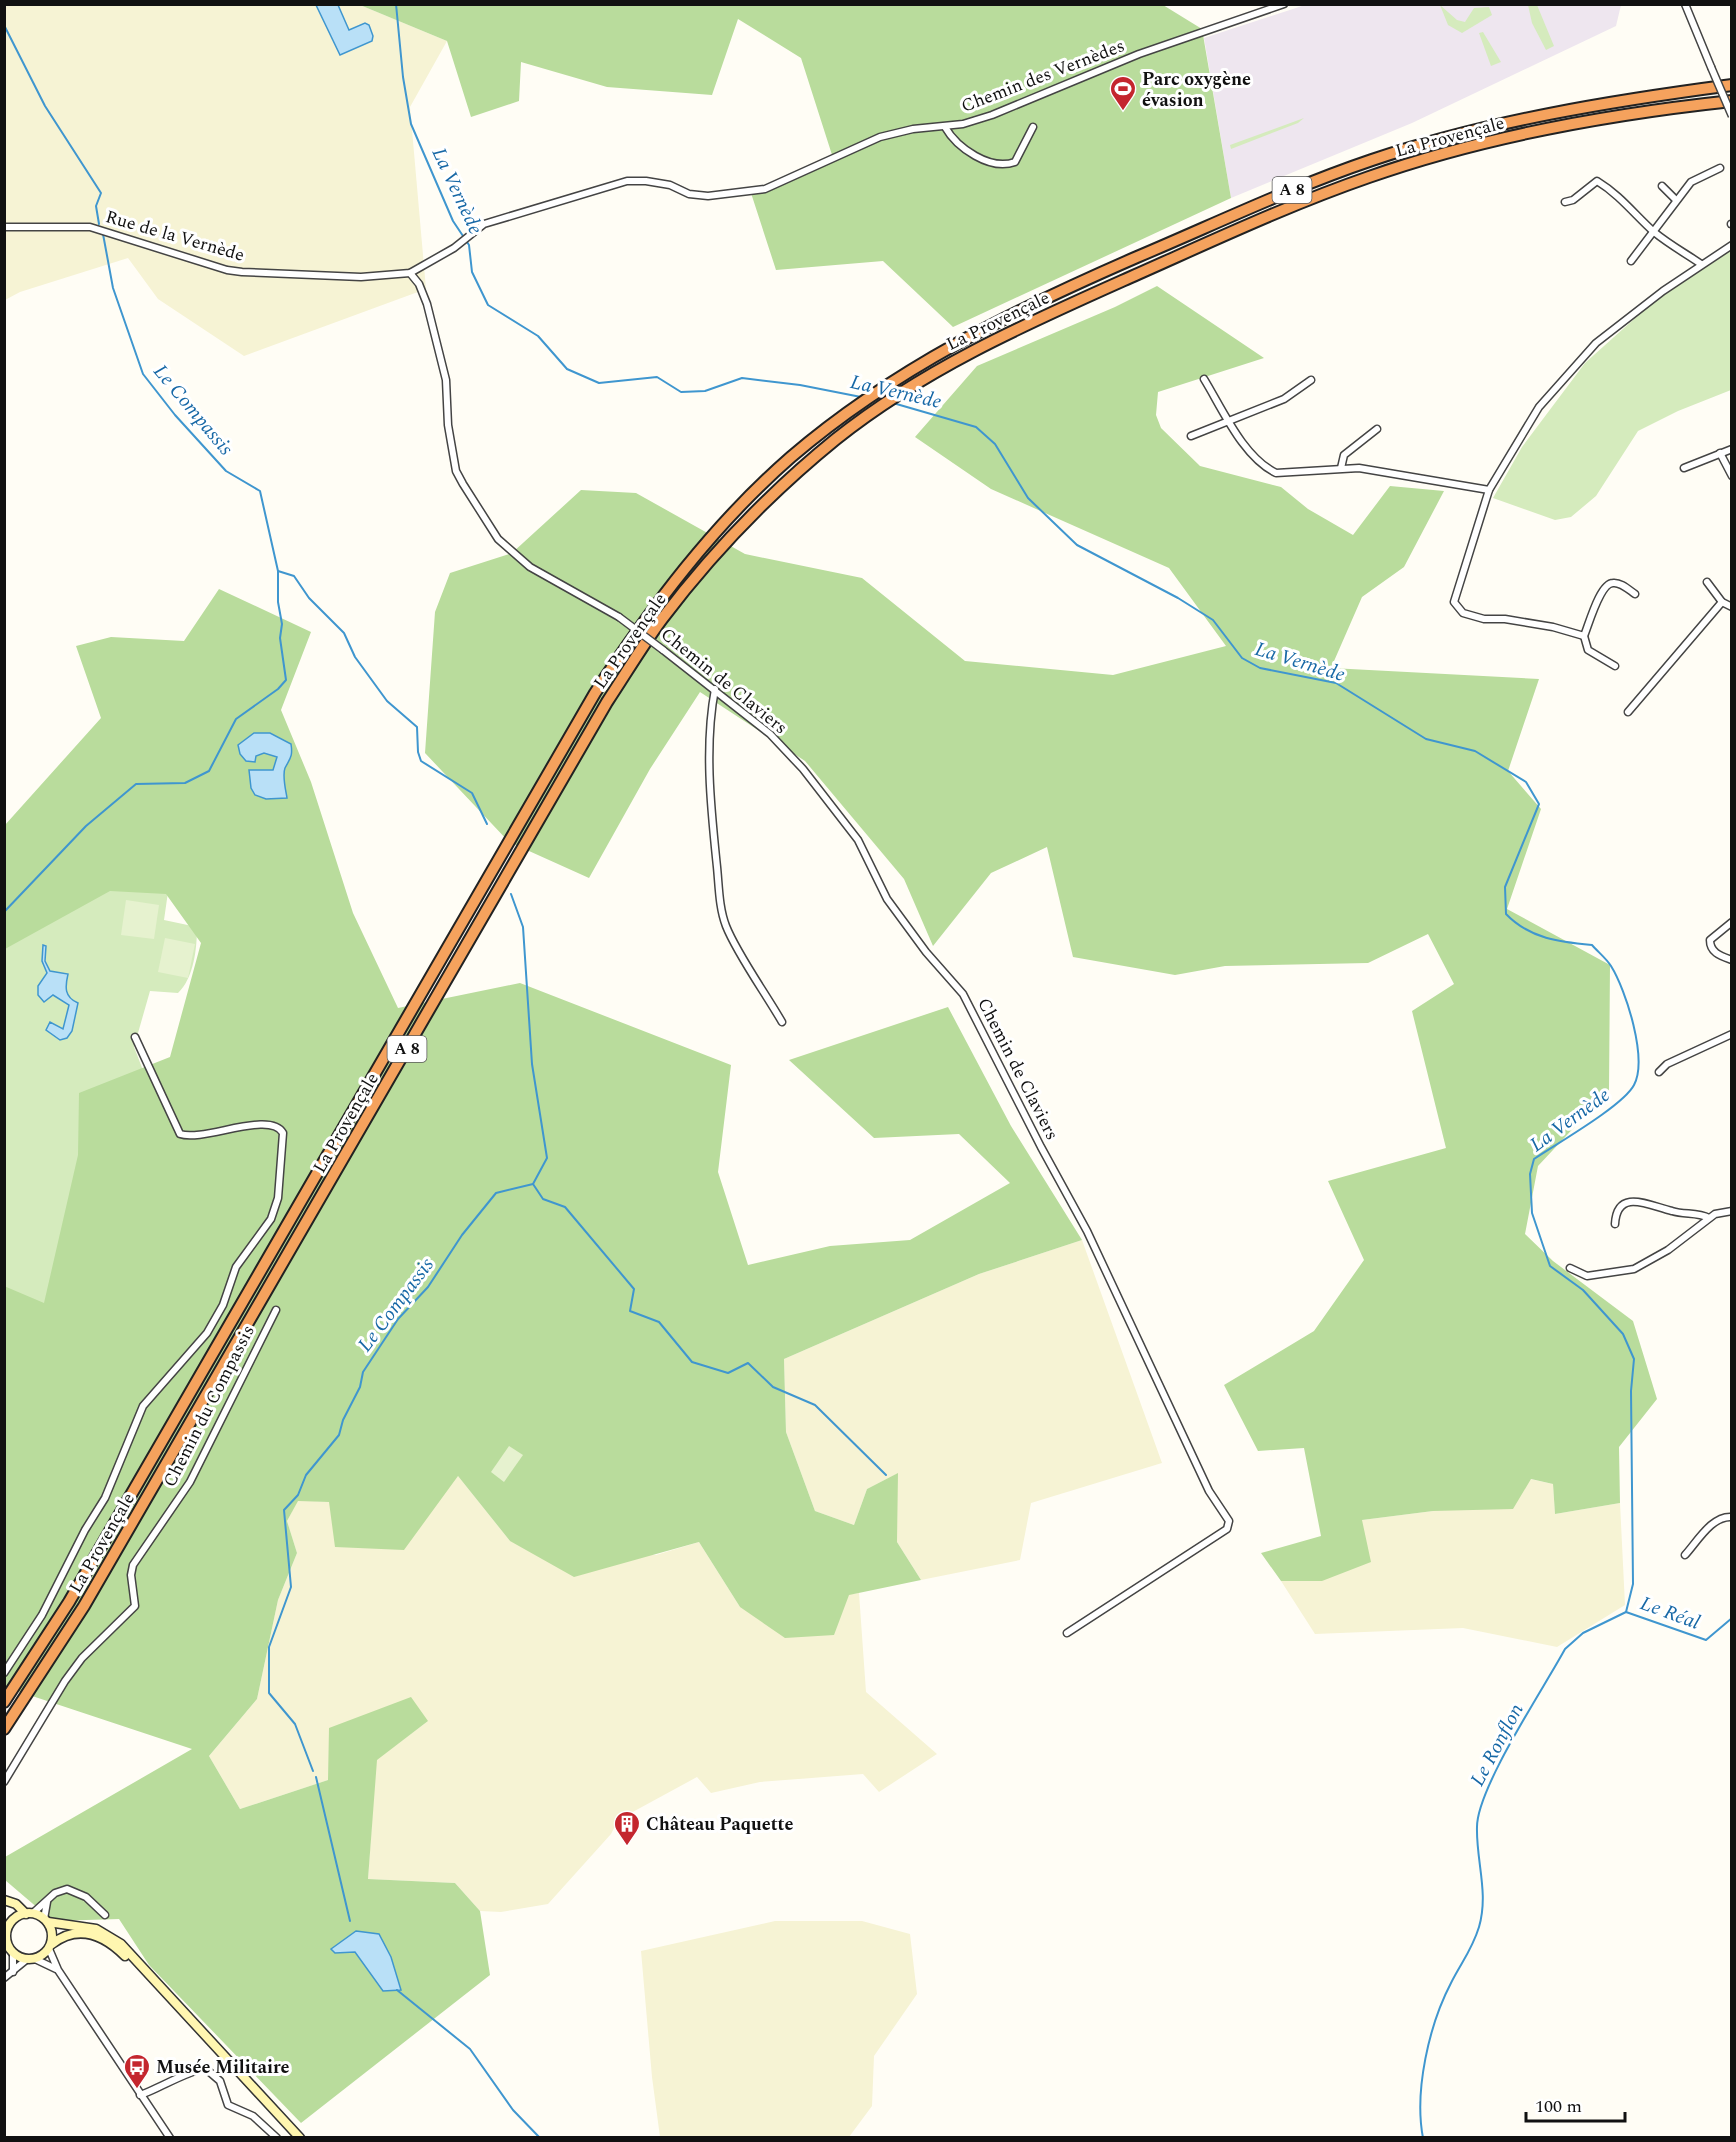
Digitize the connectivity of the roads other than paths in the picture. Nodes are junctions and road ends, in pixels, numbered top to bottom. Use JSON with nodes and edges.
{"nodes":[{"id":1,"x":1284,"y":4,"type":"edge"},
{"id":2,"x":1685,"y":4,"type":"edge"},
{"id":3,"x":1731,"y":86,"type":"edge"},
{"id":4,"x":1731,"y":101,"type":"edge"},
{"id":5,"x":1731,"y":116,"type":"edge"},
{"id":6,"x":945,"y":127,"type":"junction"},
{"id":7,"x":1033,"y":127,"type":"dead end"},
{"id":8,"x":1720,"y":168,"type":"dead end"},
{"id":9,"x":1662,"y":186,"type":"dead end"},
{"id":10,"x":1676,"y":200,"type":"junction"},
{"id":11,"x":1565,"y":202,"type":"dead end"},
{"id":12,"x":4,"y":226,"type":"edge"},
{"id":13,"x":1653,"y":231,"type":"junction"},
{"id":14,"x":1731,"y":245,"type":"edge"},
{"id":15,"x":1631,"y":261,"type":"dead end"},
{"id":16,"x":1701,"y":264,"type":"junction"},
{"id":17,"x":410,"y":273,"type":"junction"},
{"id":18,"x":1204,"y":379,"type":"dead end"},
{"id":19,"x":1311,"y":380,"type":"dead end"},
{"id":20,"x":1229,"y":419,"type":"junction"},
{"id":21,"x":1377,"y":429,"type":"dead end"},
{"id":22,"x":1191,"y":436,"type":"dead end"},
{"id":23,"x":1731,"y":449,"type":"edge"},
{"id":24,"x":1720,"y":453,"type":"junction"},
{"id":25,"x":1341,"y":468,"type":"junction"},
{"id":26,"x":1684,"y":468,"type":"dead end"},
{"id":27,"x":1731,"y":476,"type":"edge"},
{"id":28,"x":1489,"y":490,"type":"junction"},
{"id":29,"x":1707,"y":582,"type":"dead end"},
{"id":30,"x":1635,"y":594,"type":"dead end"},
{"id":31,"x":1722,"y":602,"type":"junction"},
{"id":32,"x":1731,"y":607,"type":"edge"},
{"id":33,"x":1584,"y":636,"type":"junction"},
{"id":34,"x":1615,"y":666,"type":"dead end"},
{"id":35,"x":715,"y":688,"type":"junction"},
{"id":36,"x":1628,"y":712,"type":"dead end"},
{"id":37,"x":1731,"y":922,"type":"edge"},
{"id":38,"x":1731,"y":960,"type":"edge"},
{"id":39,"x":782,"y":1022,"type":"dead end"},
{"id":40,"x":1731,"y":1034,"type":"edge"},
{"id":41,"x":135,"y":1037,"type":"dead end"},
{"id":42,"x":1659,"y":1072,"type":"dead end"},
{"id":43,"x":1731,"y":1211,"type":"edge"},
{"id":44,"x":1709,"y":1218,"type":"junction"},
{"id":45,"x":1615,"y":1224,"type":"dead end"},
{"id":46,"x":1570,"y":1268,"type":"dead end"},
{"id":47,"x":276,"y":1310,"type":"dead end"},
{"id":48,"x":1731,"y":1517,"type":"edge"},
{"id":49,"x":1685,"y":1555,"type":"dead end"},
{"id":50,"x":1067,"y":1633,"type":"dead end"},
{"id":51,"x":4,"y":1673,"type":"edge"},
{"id":52,"x":4,"y":1702,"type":"edge"},
{"id":53,"x":4,"y":1730,"type":"edge"},
{"id":54,"x":4,"y":1782,"type":"edge"},
{"id":55,"x":4,"y":1900,"type":"edge"},
{"id":56,"x":47,"y":1902,"type":"junction"},
{"id":57,"x":29,"y":1913,"type":"junction"},
{"id":58,"x":4,"y":1914,"type":"edge"},
{"id":59,"x":105,"y":1915,"type":"dead end"},
{"id":60,"x":46,"y":1920,"type":"junction"},
{"id":61,"x":6,"y":1931,"type":"edge"},
{"id":62,"x":50,"y":1947,"type":"junction"},
{"id":63,"x":9,"y":1951,"type":"edge"},
{"id":64,"x":31,"y":1959,"type":"junction"},
{"id":65,"x":58,"y":1970,"type":"junction"},
{"id":66,"x":13,"y":1972,"type":"junction"},
{"id":67,"x":144,"y":1972,"type":"junction"},
{"id":68,"x":4,"y":1978,"type":"edge"},
{"id":69,"x":140,"y":2095,"type":"junction"},
{"id":70,"x":170,"y":2138,"type":"edge"},
{"id":71,"x":277,"y":2138,"type":"edge"},
{"id":72,"x":300,"y":2138,"type":"edge"}],
"edges":[{"from":1,"to":6,"type":"street","name":"Chemin des Vernèdes"},
{"from":2,"to":5,"type":"street","bridge":true},
{"from":3,"to":52,"type":"highway","name":"La Provençale","number":"A 8"},
{"from":4,"to":53,"type":"highway","name":"La Provençale","number":"A 8"},
{"from":6,"to":7,"type":"street"},
{"from":6,"to":17,"type":"street","name":"Chemin des Vernèdes"},
{"from":8,"to":10,"type":"street"},
{"from":9,"to":10,"type":"street"},
{"from":10,"to":13,"type":"street"},
{"from":11,"to":13,"type":"street"},
{"from":12,"to":17,"type":"street","name":"Rue de la Vernède"},
{"from":13,"to":15,"type":"street"},
{"from":13,"to":16,"type":"street"},
{"from":14,"to":16,"type":"street"},
{"from":16,"to":28,"type":"street"},
{"from":17,"to":35,"type":"street","name":"Chemin de Claviers","bridge":true},
{"from":18,"to":20,"type":"street"},
{"from":19,"to":20,"type":"street"},
{"from":20,"to":22,"type":"street"},
{"from":20,"to":25,"type":"street"},
{"from":21,"to":25,"type":"street"},
{"from":23,"to":24,"type":"street"},
{"from":24,"to":26,"type":"street"},
{"from":24,"to":27,"type":"street"},
{"from":25,"to":28,"type":"street"},
{"from":28,"to":33,"type":"street"},
{"from":29,"to":31,"type":"street"},
{"from":30,"to":33,"type":"street"},
{"from":31,"to":32,"type":"street"},
{"from":31,"to":36,"type":"street"},
{"from":33,"to":34,"type":"street"},
{"from":35,"to":39,"type":"street"},
{"from":35,"to":50,"type":"street","name":"Chemin de Claviers"},
{"from":37,"to":38,"type":"street"},
{"from":40,"to":42,"type":"street"},
{"from":41,"to":51,"type":"street"},
{"from":43,"to":44,"type":"street"},
{"from":44,"to":45,"type":"street"},
{"from":44,"to":46,"type":"street"},
{"from":47,"to":54,"type":"street","name":"Chemin du Compassis"},
{"from":48,"to":49,"type":"street"},
{"from":55,"to":57,"type":"main road"},
{"from":56,"to":57,"type":"street"},
{"from":56,"to":59,"type":"street"},
{"from":56,"to":60,"type":"street"},
{"from":57,"to":60,"type":"main road"},
{"from":57,"to":61,"type":"main road"},
{"from":58,"to":61,"type":"main road"},
{"from":60,"to":62,"type":"main road"},
{"from":60,"to":67,"type":"main road"},
{"from":61,"to":63,"type":"main road"},
{"from":62,"to":64,"type":"main road"},
{"from":62,"to":65,"type":"street"},
{"from":62,"to":67,"type":"main road"},
{"from":63,"to":64,"type":"main road"},
{"from":63,"to":66,"type":"street"},
{"from":64,"to":65,"type":"street"},
{"from":64,"to":66,"type":"street"},
{"from":65,"to":69,"type":"street"},
{"from":66,"to":68,"type":"street"},
{"from":67,"to":72,"type":"main road"},
{"from":69,"to":70,"type":"street"},
{"from":69,"to":71,"type":"street"}]}
